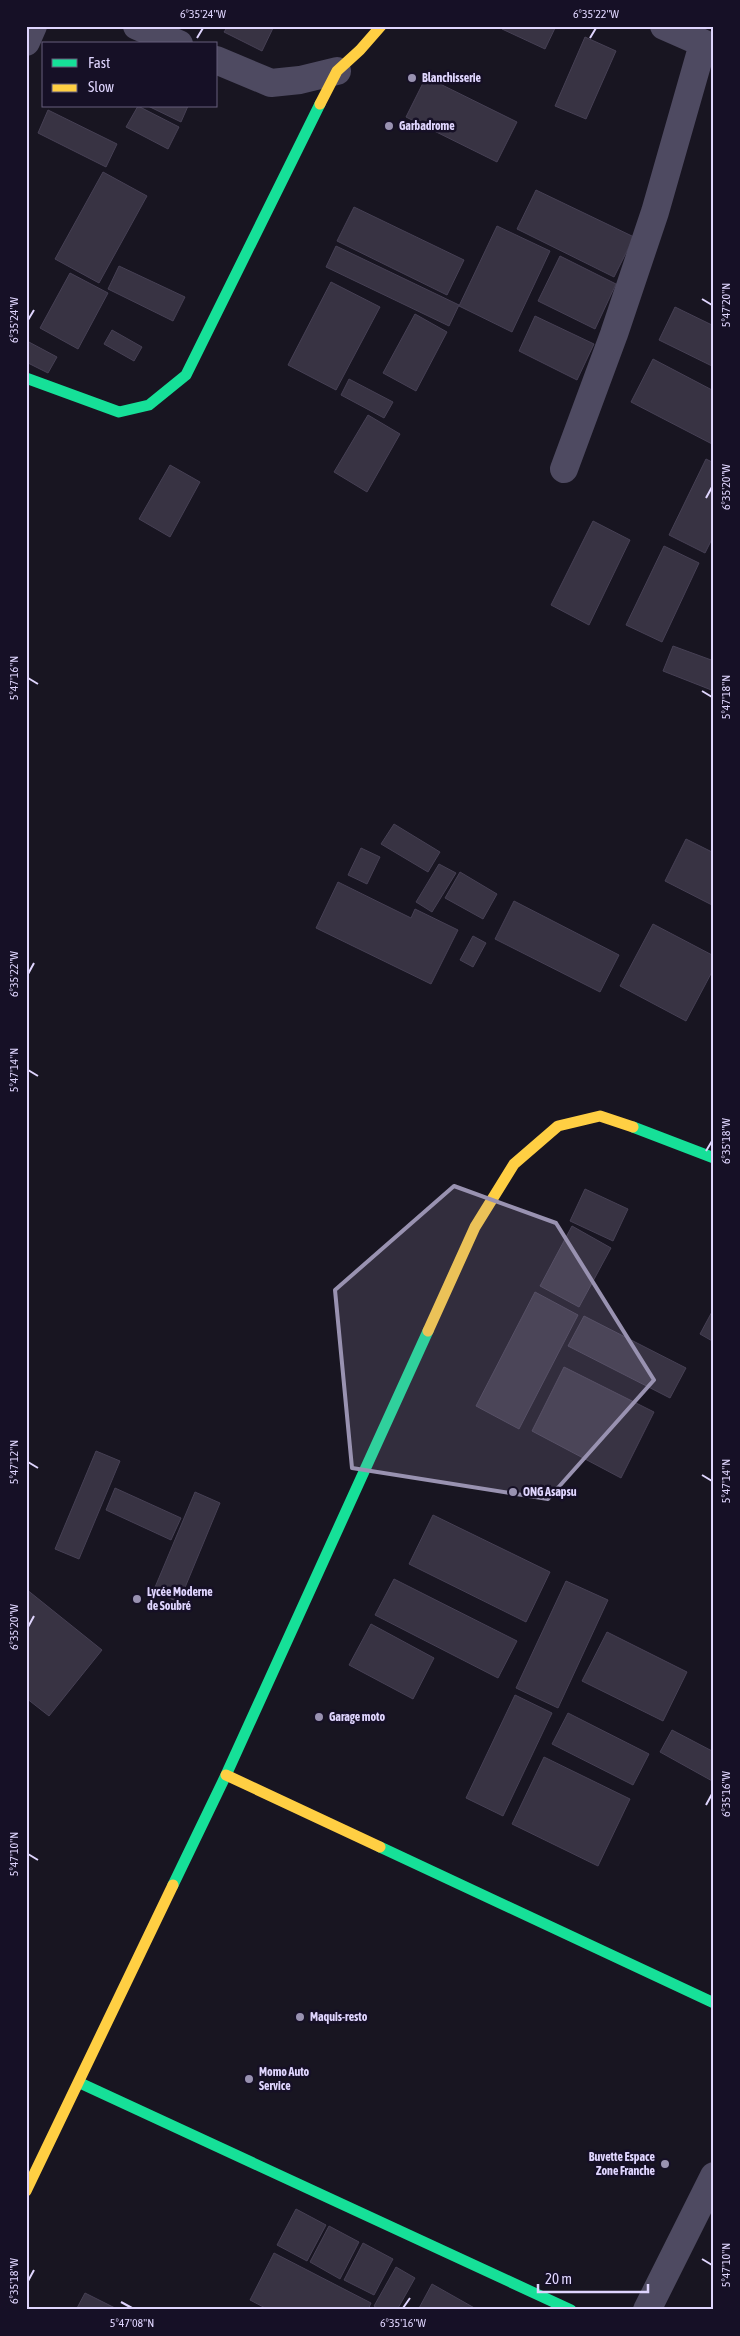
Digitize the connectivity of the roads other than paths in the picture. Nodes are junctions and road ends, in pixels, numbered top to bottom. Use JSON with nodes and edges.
{"nodes":[{"id":1,"x":33,"y":26,"type":"edge"},
{"id":2,"x":138,"y":26,"type":"edge"},
{"id":3,"x":381,"y":26,"type":"edge"},
{"id":4,"x":664,"y":26,"type":"edge"},
{"id":5,"x":26,"y":42,"type":"edge"},
{"id":6,"x":174,"y":42,"type":"edge"},
{"id":7,"x":708,"y":46,"type":"edge"},
{"id":8,"x":218,"y":61,"type":"edge"},
{"id":9,"x":337,"y":71,"type":"junction"},
{"id":10,"x":26,"y":378,"type":"edge"},
{"id":11,"x":564,"y":469,"type":"dead end"},
{"id":12,"x":714,"y":1158,"type":"edge"},
{"id":13,"x":226,"y":1775,"type":"junction"},
{"id":14,"x":714,"y":2003,"type":"edge"},
{"id":15,"x":80,"y":2082,"type":"junction"},
{"id":16,"x":714,"y":2176,"type":"edge"},
{"id":17,"x":26,"y":2191,"type":"edge"},
{"id":18,"x":571,"y":2310,"type":"edge"},
{"id":19,"x":647,"y":2310,"type":"edge"}],
"edges":[{"from":1,"to":5,"type":"street"},
{"from":2,"to":6,"type":"street"},
{"from":3,"to":9,"type":"street"},
{"from":4,"to":7,"type":"street"},
{"from":7,"to":11,"type":"street"},
{"from":8,"to":9,"type":"street"},
{"from":9,"to":10,"type":"street"},
{"from":12,"to":13,"type":"street"},
{"from":13,"to":14,"type":"street"},
{"from":13,"to":15,"type":"street"},
{"from":15,"to":17,"type":"street"},
{"from":15,"to":18,"type":"street"},
{"from":16,"to":19,"type":"street"}]}
